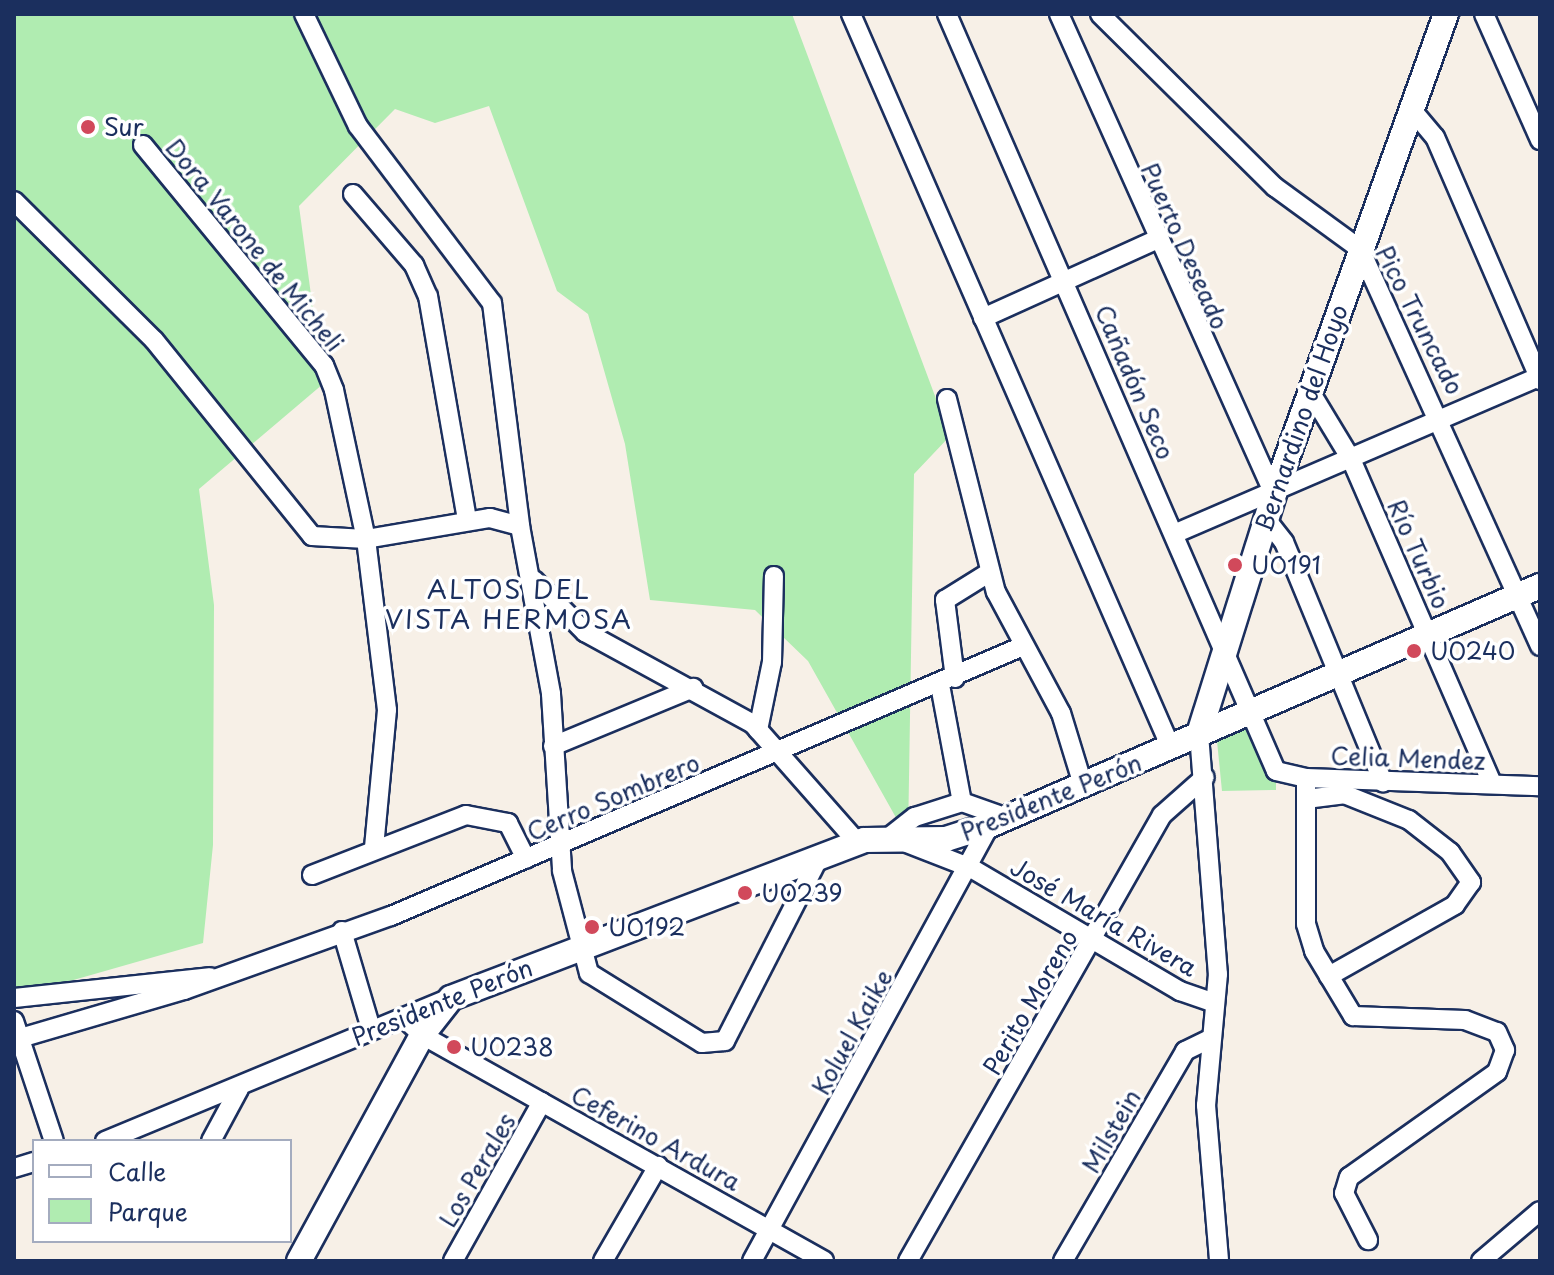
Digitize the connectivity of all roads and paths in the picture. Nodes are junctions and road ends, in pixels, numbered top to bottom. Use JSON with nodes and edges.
{"nodes":[{"id":1,"x":304,"y":14,"type":"edge"},
{"id":2,"x":851,"y":14,"type":"edge"},
{"id":3,"x":947,"y":14,"type":"edge"},
{"id":4,"x":1059,"y":14,"type":"edge"},
{"id":5,"x":1100,"y":14,"type":"edge"},
{"id":6,"x":1446,"y":14,"type":"edge"},
{"id":7,"x":1484,"y":14,"type":"edge"},
{"id":8,"x":1412,"y":110,"type":"junction"},
{"id":9,"x":1540,"y":140,"type":"edge"},
{"id":10,"x":143,"y":145,"type":"dead end"},
{"id":11,"x":353,"y":194,"type":"dead end"},
{"id":12,"x":14,"y":201,"type":"edge"},
{"id":13,"x":1156,"y":240,"type":"junction"},
{"id":14,"x":1360,"y":249,"type":"junction"},
{"id":15,"x":1064,"y":281,"type":"junction"},
{"id":16,"x":983,"y":318,"type":"junction"},
{"id":17,"x":1540,"y":378,"type":"edge"},
{"id":18,"x":1311,"y":393,"type":"junction"},
{"id":19,"x":947,"y":399,"type":"dead end"},
{"id":20,"x":1442,"y":418,"type":"junction"},
{"id":21,"x":1351,"y":459,"type":"junction"},
{"id":22,"x":1274,"y":494,"type":"junction"},
{"id":23,"x":1266,"y":519,"type":"junction"},
{"id":24,"x":467,"y":520,"type":"junction"},
{"id":25,"x":520,"y":526,"type":"junction"},
{"id":26,"x":1174,"y":534,"type":"junction"},
{"id":27,"x":366,"y":539,"type":"junction"},
{"id":28,"x":990,"y":572,"type":"junction"},
{"id":29,"x":774,"y":576,"type":"dead end"},
{"id":30,"x":533,"y":578,"type":"junction"},
{"id":31,"x":1529,"y":591,"type":"edge"},
{"id":32,"x":1429,"y":634,"type":"junction"},
{"id":33,"x":1023,"y":646,"type":"junction"},
{"id":34,"x":1540,"y":646,"type":"edge"},
{"id":35,"x":1224,"y":650,"type":"junction"},
{"id":36,"x":1340,"y":674,"type":"junction"},
{"id":37,"x":947,"y":682,"type":"junction"},
{"id":38,"x":693,"y":688,"type":"junction"},
{"id":39,"x":1250,"y":711,"type":"junction"},
{"id":40,"x":758,"y":730,"type":"junction"},
{"id":41,"x":1199,"y":734,"type":"junction"},
{"id":42,"x":553,"y":746,"type":"junction"},
{"id":43,"x":1171,"y":748,"type":"junction"},
{"id":44,"x":781,"y":753,"type":"junction"},
{"id":45,"x":1276,"y":771,"type":"joint"},
{"id":46,"x":1205,"y":777,"type":"junction"},
{"id":47,"x":1306,"y":778,"type":"junction"},
{"id":48,"x":1383,"y":782,"type":"junction"},
{"id":49,"x":1492,"y":784,"type":"junction"},
{"id":50,"x":1083,"y":785,"type":"junction"},
{"id":51,"x":1540,"y":786,"type":"edge"},
{"id":52,"x":1306,"y":799,"type":"junction"},
{"id":53,"x":962,"y":802,"type":"junction"},
{"id":54,"x":999,"y":821,"type":"junction"},
{"id":55,"x":889,"y":837,"type":"junction"},
{"id":56,"x":857,"y":842,"type":"junction"},
{"id":57,"x":374,"y":848,"type":"junction"},
{"id":58,"x":560,"y":849,"type":"junction"},
{"id":59,"x":820,"y":855,"type":"junction"},
{"id":60,"x":526,"y":859,"type":"junction"},
{"id":61,"x":971,"y":868,"type":"junction"},
{"id":62,"x":312,"y":875,"type":"dead end"},
{"id":63,"x":342,"y":931,"type":"junction"},
{"id":64,"x":1094,"y":938,"type":"junction"},
{"id":65,"x":581,"y":946,"type":"junction"},
{"id":66,"x":1329,"y":976,"type":"junction"},
{"id":67,"x":215,"y":977,"type":"junction"},
{"id":68,"x":14,"y":998,"type":"edge"},
{"id":69,"x":451,"y":998,"type":"junction"},
{"id":70,"x":1214,"y":1003,"type":"junction"},
{"id":71,"x":403,"y":1017,"type":"junction"},
{"id":72,"x":371,"y":1029,"type":"junction"},
{"id":73,"x":17,"y":1030,"type":"edge"},
{"id":74,"x":422,"y":1035,"type":"junction"},
{"id":75,"x":1210,"y":1039,"type":"junction"},
{"id":76,"x":239,"y":1089,"type":"junction"},
{"id":77,"x":542,"y":1102,"type":"junction"},
{"id":78,"x":53,"y":1139,"type":"edge"},
{"id":79,"x":114,"y":1139,"type":"edge"},
{"id":80,"x":212,"y":1139,"type":"edge"},
{"id":81,"x":658,"y":1166,"type":"junction"},
{"id":82,"x":1540,"y":1211,"type":"edge"},
{"id":83,"x":769,"y":1229,"type":"junction"},
{"id":84,"x":1368,"y":1240,"type":"dead end"},
{"id":85,"x":299,"y":1261,"type":"edge"},
{"id":86,"x":453,"y":1261,"type":"edge"},
{"id":87,"x":603,"y":1261,"type":"edge"},
{"id":88,"x":752,"y":1261,"type":"edge"},
{"id":89,"x":824,"y":1261,"type":"edge"},
{"id":90,"x":908,"y":1261,"type":"edge"},
{"id":91,"x":1063,"y":1261,"type":"edge"},
{"id":92,"x":1219,"y":1261,"type":"edge"},
{"id":93,"x":1481,"y":1261,"type":"edge"}],
"edges":[{"from":1,"to":25,"type":"street"},
{"from":2,"to":16,"type":"street"},
{"from":3,"to":15,"type":"street","name":"Cañadón Seco"},
{"from":4,"to":13,"type":"street","name":"Puerto Deseado"},
{"from":5,"to":14,"type":"street","name":"Pico Truncado"},
{"from":6,"to":8,"type":"street","name":"Bernardino del Hoyo"},
{"from":7,"to":9,"type":"street"},
{"from":8,"to":14,"type":"street","name":"Bernardino del Hoyo"},
{"from":8,"to":17,"type":"street"},
{"from":10,"to":27,"type":"street","name":"Dora Varone de Micheli"},
{"from":11,"to":24,"type":"street"},
{"from":12,"to":27,"type":"street"},
{"from":13,"to":15,"type":"street"},
{"from":13,"to":22,"type":"street","name":"Puerto Deseado"},
{"from":14,"to":18,"type":"street","name":"Bernardino del Hoyo"},
{"from":14,"to":20,"type":"street","name":"Pico Truncado"},
{"from":15,"to":16,"type":"street"},
{"from":15,"to":26,"type":"street","name":"Cañadón Seco"},
{"from":16,"to":43,"type":"street"},
{"from":17,"to":20,"type":"street"},
{"from":18,"to":21,"type":"street","name":"Río Turbio"},
{"from":18,"to":22,"type":"street","name":"Bernardino del Hoyo"},
{"from":19,"to":28,"type":"street"},
{"from":20,"to":21,"type":"street"},
{"from":20,"to":31,"type":"street","name":"Pico Truncado"},
{"from":21,"to":22,"type":"street"},
{"from":21,"to":32,"type":"street","name":"Río Turbio"},
{"from":22,"to":23,"type":"street","name":"Bernardino del Hoyo"},
{"from":22,"to":26,"type":"street"},
{"from":23,"to":35,"type":"street","name":"Bernardino del Hoyo"},
{"from":23,"to":36,"type":"street"},
{"from":24,"to":25,"type":"street"},
{"from":24,"to":27,"type":"street"},
{"from":25,"to":30,"type":"street"},
{"from":26,"to":35,"type":"street","name":"Cañadón Seco"},
{"from":27,"to":57,"type":"street","name":"Dora Varone de Micheli"},
{"from":28,"to":33,"type":"street"},
{"from":28,"to":37,"type":"street"},
{"from":29,"to":40,"type":"street"},
{"from":30,"to":38,"type":"street"},
{"from":30,"to":42,"type":"street"},
{"from":31,"to":32,"type":"street","name":"Presidente Perón"},
{"from":31,"to":34,"type":"street","name":"Pico Truncado"},
{"from":32,"to":36,"type":"street","name":"Presidente Perón"},
{"from":32,"to":49,"type":"street","name":"Río Turbio"},
{"from":33,"to":37,"type":"street","name":"Cerro Sombrero"},
{"from":33,"to":50,"type":"street"},
{"from":35,"to":39,"type":"street","name":"Cañadón Seco"},
{"from":35,"to":41,"type":"street","name":"Bernardino del Hoyo"},
{"from":36,"to":39,"type":"street","name":"Presidente Perón"},
{"from":36,"to":48,"type":"street"},
{"from":37,"to":44,"type":"street","name":"Cerro Sombrero"},
{"from":37,"to":53,"type":"street"},
{"from":38,"to":40,"type":"street"},
{"from":38,"to":42,"type":"street"},
{"from":39,"to":41,"type":"street","name":"Presidente Perón"},
{"from":39,"to":45,"type":"street","name":"Cañadón Seco"},
{"from":40,"to":44,"type":"street"},
{"from":41,"to":43,"type":"street","name":"Presidente Perón"},
{"from":41,"to":46,"type":"street","name":"Bernardino del Hoyo"},
{"from":42,"to":58,"type":"street"},
{"from":43,"to":50,"type":"street","name":"Presidente Perón"},
{"from":44,"to":56,"type":"street"},
{"from":44,"to":58,"type":"street","name":"Cerro Sombrero"},
{"from":45,"to":47,"type":"street","name":"Celia Mendez"},
{"from":46,"to":64,"type":"street","name":"Perito Moreno"},
{"from":46,"to":70,"type":"street","name":"Bernardino del Hoyo"},
{"from":47,"to":48,"type":"street","name":"Celia Mendez"},
{"from":47,"to":52,"type":"street"},
{"from":48,"to":49,"type":"street","name":"Celia Mendez"},
{"from":49,"to":51,"type":"street","name":"Celia Mendez"},
{"from":50,"to":54,"type":"street","name":"Presidente Perón"},
{"from":52,"to":66,"type":"street"},
{"from":52,"to":66,"type":"street"},
{"from":53,"to":54,"type":"street"},
{"from":53,"to":55,"type":"street"},
{"from":54,"to":55,"type":"street","name":"Presidente Perón"},
{"from":54,"to":61,"type":"street","name":"Koluel Kaike"},
{"from":55,"to":56,"type":"street","name":"Presidente Perón"},
{"from":55,"to":61,"type":"street","name":"José María Rivera"},
{"from":56,"to":59,"type":"street","name":"Presidente Perón"},
{"from":57,"to":60,"type":"street"},
{"from":57,"to":62,"type":"street"},
{"from":58,"to":60,"type":"street","name":"Cerro Sombrero"},
{"from":58,"to":65,"type":"street"},
{"from":59,"to":65,"type":"street","name":"Presidente Perón"},
{"from":59,"to":65,"type":"street"},
{"from":60,"to":63,"type":"street","name":"Cerro Sombrero"},
{"from":61,"to":64,"type":"street","name":"José María Rivera"},
{"from":61,"to":83,"type":"street","name":"Koluel Kaike"},
{"from":63,"to":67,"type":"street","name":"Cerro Sombrero"},
{"from":63,"to":72,"type":"street"},
{"from":64,"to":70,"type":"street","name":"José María Rivera"},
{"from":64,"to":90,"type":"street","name":"Perito Moreno"},
{"from":65,"to":69,"type":"street","name":"Presidente Perón"},
{"from":66,"to":84,"type":"street"},
{"from":67,"to":68,"type":"street","name":"Cerro Sombrero"},
{"from":67,"to":73,"type":"street","name":"Cerro Sombrero"},
{"from":69,"to":71,"type":"street","name":"Presidente Perón"},
{"from":69,"to":74,"type":"street"},
{"from":70,"to":75,"type":"street","name":"Bernardino del Hoyo"},
{"from":71,"to":72,"type":"street","name":"Presidente Perón"},
{"from":71,"to":74,"type":"street","name":"Ceferino Ardura"},
{"from":72,"to":76,"type":"street","name":"Presidente Perón"},
{"from":73,"to":78,"type":"street"},
{"from":74,"to":77,"type":"street","name":"Ceferino Ardura"},
{"from":74,"to":85,"type":"street"},
{"from":75,"to":91,"type":"street","name":"Milstein"},
{"from":75,"to":92,"type":"street","name":"Bernardino del Hoyo"},
{"from":76,"to":79,"type":"street","name":"Presidente Perón"},
{"from":76,"to":80,"type":"street"},
{"from":77,"to":81,"type":"street","name":"Ceferino Ardura"},
{"from":77,"to":86,"type":"street","name":"Los Perales"},
{"from":81,"to":83,"type":"street","name":"Ceferino Ardura"},
{"from":81,"to":87,"type":"street"},
{"from":82,"to":93,"type":"street"},
{"from":83,"to":88,"type":"street","name":"Koluel Kaike"},
{"from":83,"to":89,"type":"street","name":"Ceferino Ardura"}]}
